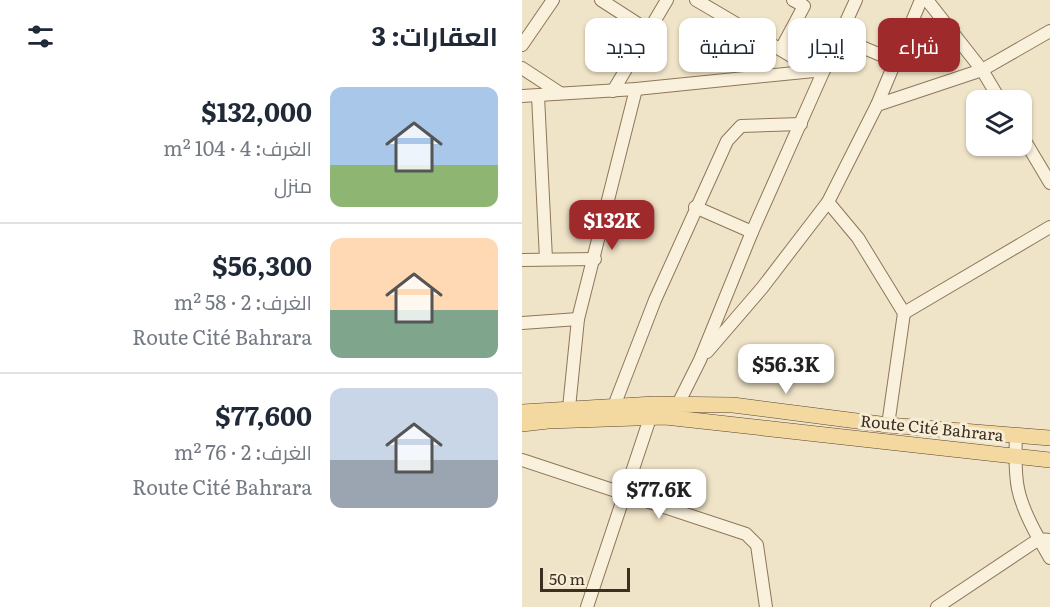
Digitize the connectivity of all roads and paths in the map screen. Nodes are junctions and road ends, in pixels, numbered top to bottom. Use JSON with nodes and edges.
{"nodes":[{"id":1,"x":553,"y":0,"type":"edge"},
{"id":2,"x":601,"y":0,"type":"edge"},
{"id":3,"x":667,"y":0,"type":"edge"},
{"id":4,"x":696,"y":0,"type":"edge"},
{"id":5,"x":856,"y":0,"type":"edge"},
{"id":6,"x":921,"y":0,"type":"edge"},
{"id":7,"x":927,"y":0,"type":"edge"},
{"id":8,"x":801,"y":2,"type":"edge"},
{"id":9,"x":629,"y":18,"type":"edge"},
{"id":10,"x":657,"y":18,"type":"edge"},
{"id":11,"x":847,"y":18,"type":"edge"},
{"id":12,"x":914,"y":18,"type":"edge"},
{"id":13,"x":1050,"y":31,"type":"edge"},
{"id":14,"x":522,"y":45,"type":"edge"},
{"id":15,"x":781,"y":49,"type":"junction"},
{"id":16,"x":788,"y":53,"type":"edge"},
{"id":17,"x":522,"y":68,"type":"edge"},
{"id":18,"x":982,"y":70,"type":"junction"},
{"id":19,"x":625,"y":72,"type":"edge"},
{"id":20,"x":800,"y":72,"type":"edge"},
{"id":21,"x":818,"y":72,"type":"edge"},
{"id":22,"x":891,"y":72,"type":"edge"},
{"id":23,"x":636,"y":89,"type":"junction"},
{"id":24,"x":994,"y":90,"type":"edge"},
{"id":25,"x":614,"y":91,"type":"junction"},
{"id":26,"x":560,"y":93,"type":"junction"},
{"id":27,"x":522,"y":96,"type":"edge"},
{"id":28,"x":538,"y":96,"type":"junction"},
{"id":29,"x":876,"y":105,"type":"junction"},
{"id":30,"x":801,"y":124,"type":"junction"},
{"id":31,"x":1032,"y":153,"type":"edge"},
{"id":32,"x":1050,"y":183,"type":"edge"},
{"id":33,"x":828,"y":202,"type":"junction"},
{"id":34,"x":695,"y":207,"type":"junction"},
{"id":35,"x":1050,"y":227,"type":"edge"},
{"id":36,"x":752,"y":232,"type":"junction"},
{"id":37,"x":546,"y":259,"type":"junction"},
{"id":38,"x":595,"y":259,"type":"junction"},
{"id":39,"x":522,"y":260,"type":"edge"},
{"id":40,"x":904,"y":312,"type":"junction"},
{"id":41,"x":578,"y":319,"type":"junction"},
{"id":42,"x":522,"y":323,"type":"edge"},
{"id":43,"x":700,"y":360,"type":"junction"},
{"id":44,"x":614,"y":406,"type":"junction"},
{"id":45,"x":569,"y":408,"type":"junction"},
{"id":46,"x":675,"y":411,"type":"junction"},
{"id":47,"x":522,"y":412,"type":"edge"},
{"id":48,"x":650,"y":418,"type":"junction"},
{"id":49,"x":522,"y":424,"type":"edge"},
{"id":50,"x":888,"y":425,"type":"junction"},
{"id":51,"x":1016,"y":435,"type":"junction"},
{"id":52,"x":1050,"y":438,"type":"edge"},
{"id":53,"x":1015,"y":454,"type":"junction"},
{"id":54,"x":522,"y":460,"type":"edge"},
{"id":55,"x":1050,"y":460,"type":"edge"},
{"id":56,"x":625,"y":493,"type":"junction"},
{"id":57,"x":1044,"y":539,"type":"edge"},
{"id":58,"x":1050,"y":558,"type":"edge"},
{"id":59,"x":587,"y":607,"type":"edge"},
{"id":60,"x":766,"y":607,"type":"edge"},
{"id":61,"x":937,"y":607,"type":"edge"}],
"edges":[{"from":1,"to":14,"type":"street"},
{"from":2,"to":9,"type":"street"},
{"from":3,"to":10,"type":"street"},
{"from":4,"to":15,"type":"street"},
{"from":5,"to":11,"type":"street"},
{"from":6,"to":12,"type":"street"},
{"from":7,"to":18,"type":"street"},
{"from":8,"to":15,"type":"street"},
{"from":13,"to":18,"type":"street"},
{"from":15,"to":16,"type":"street"},
{"from":17,"to":26,"type":"street"},
{"from":18,"to":24,"type":"street"},
{"from":18,"to":29,"type":"street"},
{"from":19,"to":25,"type":"street"},
{"from":20,"to":23,"type":"street"},
{"from":21,"to":30,"type":"street"},
{"from":22,"to":29,"type":"street"},
{"from":23,"to":25,"type":"street"},
{"from":23,"to":38,"type":"street"},
{"from":25,"to":26,"type":"street"},
{"from":26,"to":28,"type":"street"},
{"from":27,"to":28,"type":"street"},
{"from":28,"to":37,"type":"street"},
{"from":29,"to":33,"type":"street"},
{"from":30,"to":34,"type":"street"},
{"from":30,"to":36,"type":"street"},
{"from":31,"to":32,"type":"street"},
{"from":33,"to":40,"type":"street"},
{"from":33,"to":43,"type":"street"},
{"from":34,"to":36,"type":"street"},
{"from":34,"to":44,"type":"street"},
{"from":35,"to":40,"type":"street"},
{"from":36,"to":43,"type":"street"},
{"from":37,"to":38,"type":"street"},
{"from":37,"to":39,"type":"street"},
{"from":38,"to":41,"type":"street"},
{"from":40,"to":50,"type":"street"},
{"from":41,"to":42,"type":"street"},
{"from":41,"to":45,"type":"street"},
{"from":43,"to":46,"type":"street"},
{"from":44,"to":45,"type":"main road"},
{"from":44,"to":46,"type":"main road"},
{"from":45,"to":47,"type":"main road"},
{"from":46,"to":48,"type":"main road","name":"Route Cité Bahrara"},
{"from":46,"to":50,"type":"main road"},
{"from":46,"to":53,"type":"main road","name":"Route Cité Bahrara"},
{"from":48,"to":49,"type":"main road","name":"Route Cité Bahrara"},
{"from":48,"to":56,"type":"street"},
{"from":50,"to":51,"type":"main road"},
{"from":51,"to":52,"type":"main road"},
{"from":51,"to":53,"type":"street"},
{"from":53,"to":55,"type":"main road","name":"Route Cité Bahrara"},
{"from":53,"to":57,"type":"street"},
{"from":54,"to":56,"type":"street"},
{"from":56,"to":59,"type":"street"},
{"from":56,"to":60,"type":"street"},
{"from":57,"to":58,"type":"street"},
{"from":57,"to":61,"type":"street"}]}
